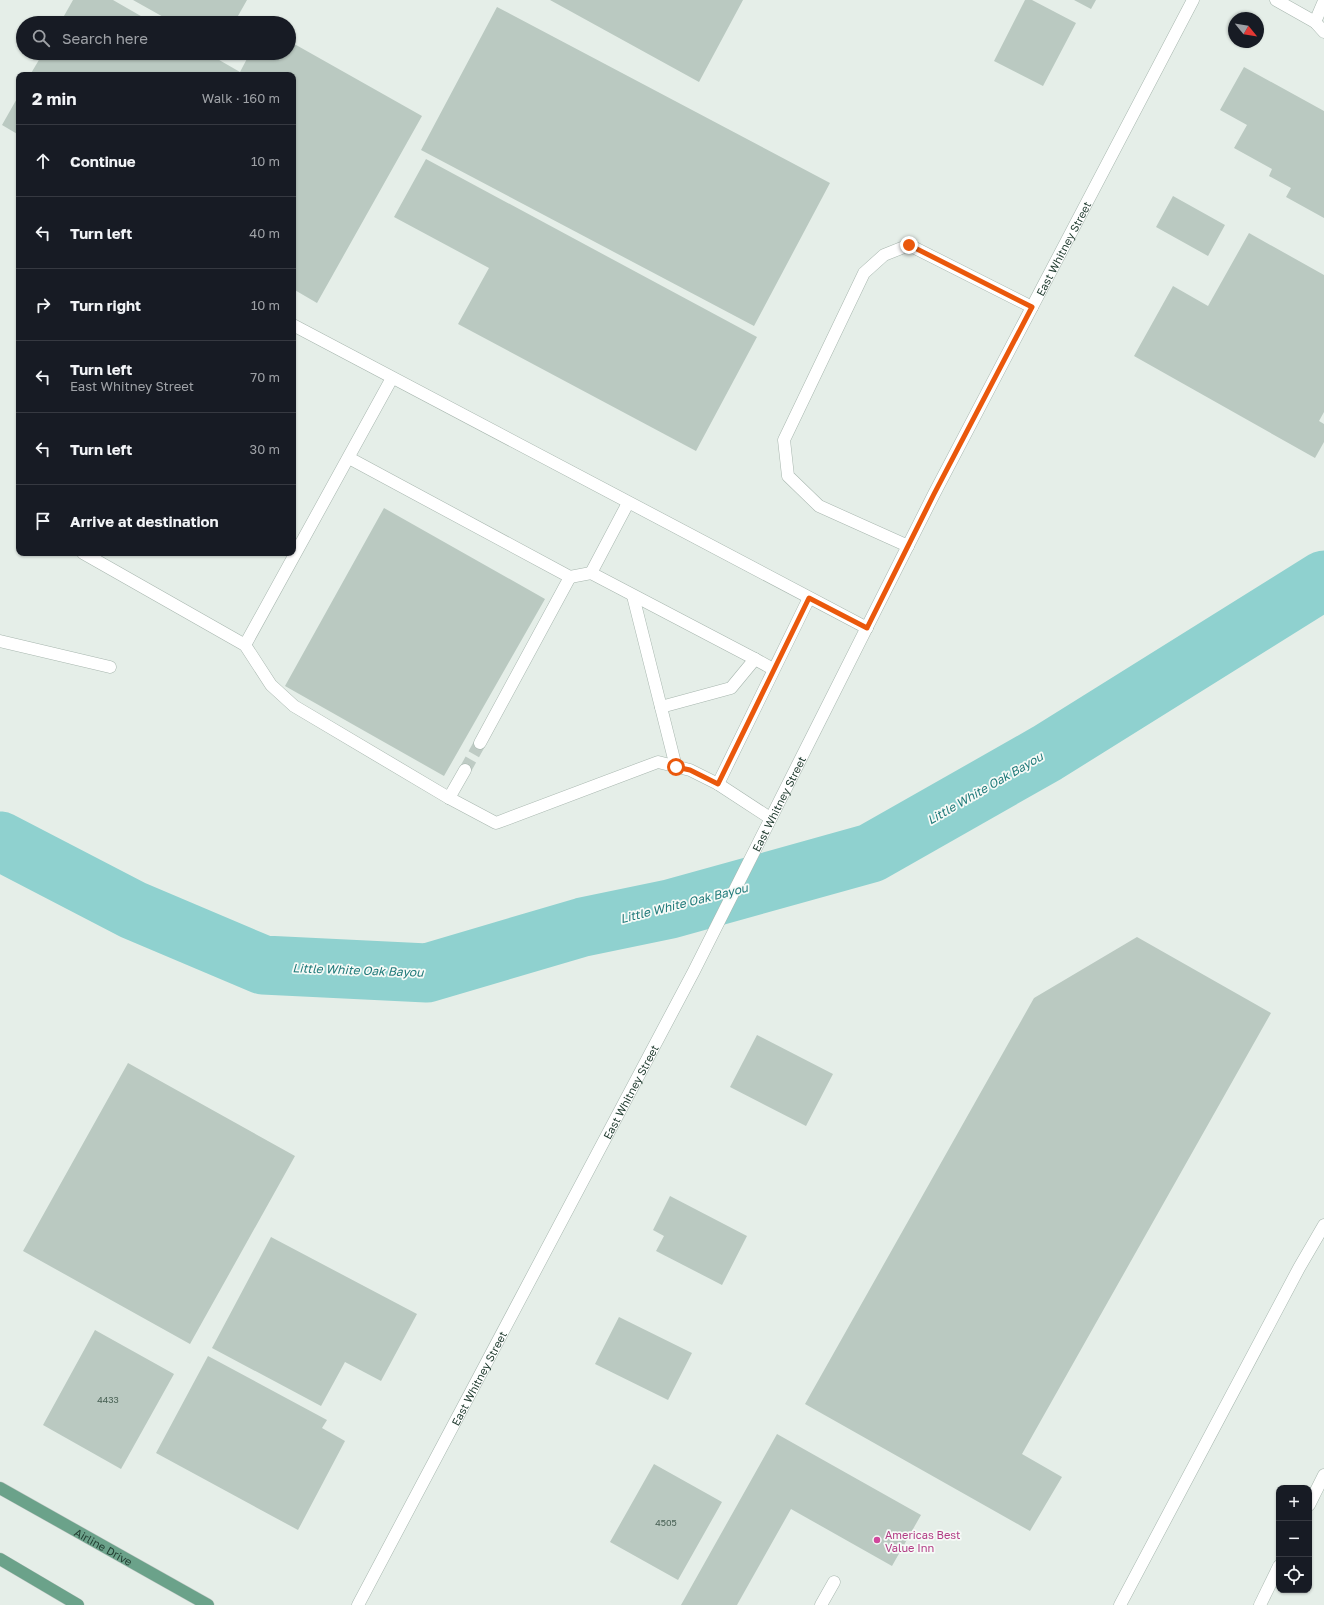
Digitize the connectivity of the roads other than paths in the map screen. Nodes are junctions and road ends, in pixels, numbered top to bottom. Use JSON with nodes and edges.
{"nodes":[{"id":1,"x":1193,"y":0,"type":"edge"},
{"id":2,"x":1276,"y":0,"type":"edge"},
{"id":3,"x":1324,"y":1,"type":"edge"},
{"id":4,"x":1315,"y":22,"type":"junction"},
{"id":5,"x":1324,"y":32,"type":"edge"},
{"id":6,"x":1032,"y":307,"type":"junction"},
{"id":7,"x":296,"y":327,"type":"edge"},
{"id":8,"x":392,"y":378,"type":"junction"},
{"id":9,"x":348,"y":458,"type":"junction"},
{"id":10,"x":628,"y":503,"type":"junction"},
{"id":11,"x":908,"y":546,"type":"junction"},
{"id":12,"x":296,"y":552,"type":"edge"},
{"id":13,"x":88,"y":556,"type":"edge"},
{"id":14,"x":294,"y":556,"type":"edge"},
{"id":15,"x":591,"y":573,"type":"junction"},
{"id":16,"x":570,"y":577,"type":"junction"},
{"id":17,"x":632,"y":596,"type":"junction"},
{"id":18,"x":809,"y":598,"type":"junction"},
{"id":19,"x":867,"y":628,"type":"junction"},
{"id":20,"x":0,"y":641,"type":"edge"},
{"id":21,"x":245,"y":645,"type":"junction"},
{"id":22,"x":755,"y":659,"type":"junction"},
{"id":23,"x":110,"y":667,"type":"dead end"},
{"id":24,"x":773,"y":669,"type":"junction"},
{"id":25,"x":661,"y":707,"type":"junction"},
{"id":26,"x":480,"y":743,"type":"tunnel mouth"},
{"id":27,"x":676,"y":767,"type":"junction"},
{"id":28,"x":465,"y":770,"type":"tunnel mouth"},
{"id":29,"x":718,"y":784,"type":"junction"},
{"id":30,"x":449,"y":798,"type":"junction"},
{"id":31,"x":770,"y":818,"type":"junction"},
{"id":32,"x":1324,"y":1225,"type":"edge"},
{"id":33,"x":1324,"y":1475,"type":"edge"},
{"id":34,"x":0,"y":1488,"type":"edge"},
{"id":35,"x":1312,"y":1499,"type":"edge"},
{"id":36,"x":0,"y":1559,"type":"edge"},
{"id":37,"x":1276,"y":1572,"type":"edge"},
{"id":38,"x":834,"y":1582,"type":"dead end"},
{"id":39,"x":78,"y":1605,"type":"edge"},
{"id":40,"x":208,"y":1605,"type":"edge"},
{"id":41,"x":358,"y":1605,"type":"edge"},
{"id":42,"x":821,"y":1605,"type":"edge"},
{"id":43,"x":1120,"y":1605,"type":"edge"},
{"id":44,"x":1260,"y":1605,"type":"edge"}],
"edges":[{"from":1,"to":6,"type":"street","name":"East Whitney Street"},
{"from":2,"to":4,"type":"street"},
{"from":3,"to":4,"type":"street"},
{"from":4,"to":5,"type":"street"},
{"from":6,"to":11,"type":"street","name":"East Whitney Street"},
{"from":6,"to":11,"type":"street"},
{"from":7,"to":8,"type":"street"},
{"from":8,"to":9,"type":"street"},
{"from":8,"to":10,"type":"street"},
{"from":9,"to":12,"type":"street"},
{"from":9,"to":16,"type":"street"},
{"from":10,"to":15,"type":"street"},
{"from":10,"to":18,"type":"street"},
{"from":11,"to":19,"type":"street","name":"East Whitney Street"},
{"from":13,"to":21,"type":"street"},
{"from":14,"to":21,"type":"street"},
{"from":15,"to":16,"type":"street"},
{"from":15,"to":17,"type":"street"},
{"from":16,"to":26,"type":"street"},
{"from":17,"to":22,"type":"street"},
{"from":17,"to":25,"type":"street"},
{"from":18,"to":19,"type":"street"},
{"from":18,"to":24,"type":"street"},
{"from":19,"to":31,"type":"street","name":"East Whitney Street"},
{"from":20,"to":23,"type":"street"},
{"from":21,"to":30,"type":"street"},
{"from":22,"to":24,"type":"street"},
{"from":22,"to":25,"type":"street"},
{"from":24,"to":29,"type":"street"},
{"from":25,"to":27,"type":"street"},
{"from":27,"to":29,"type":"street"},
{"from":27,"to":30,"type":"street"},
{"from":28,"to":30,"type":"street"},
{"from":29,"to":31,"type":"street"},
{"from":31,"to":41,"type":"street","name":"East Whitney Street"},
{"from":32,"to":43,"type":"street"},
{"from":33,"to":35,"type":"street"},
{"from":34,"to":40,"type":"main road","name":"Airline Drive"},
{"from":36,"to":39,"type":"main road"},
{"from":37,"to":44,"type":"street"},
{"from":38,"to":42,"type":"street"}]}
